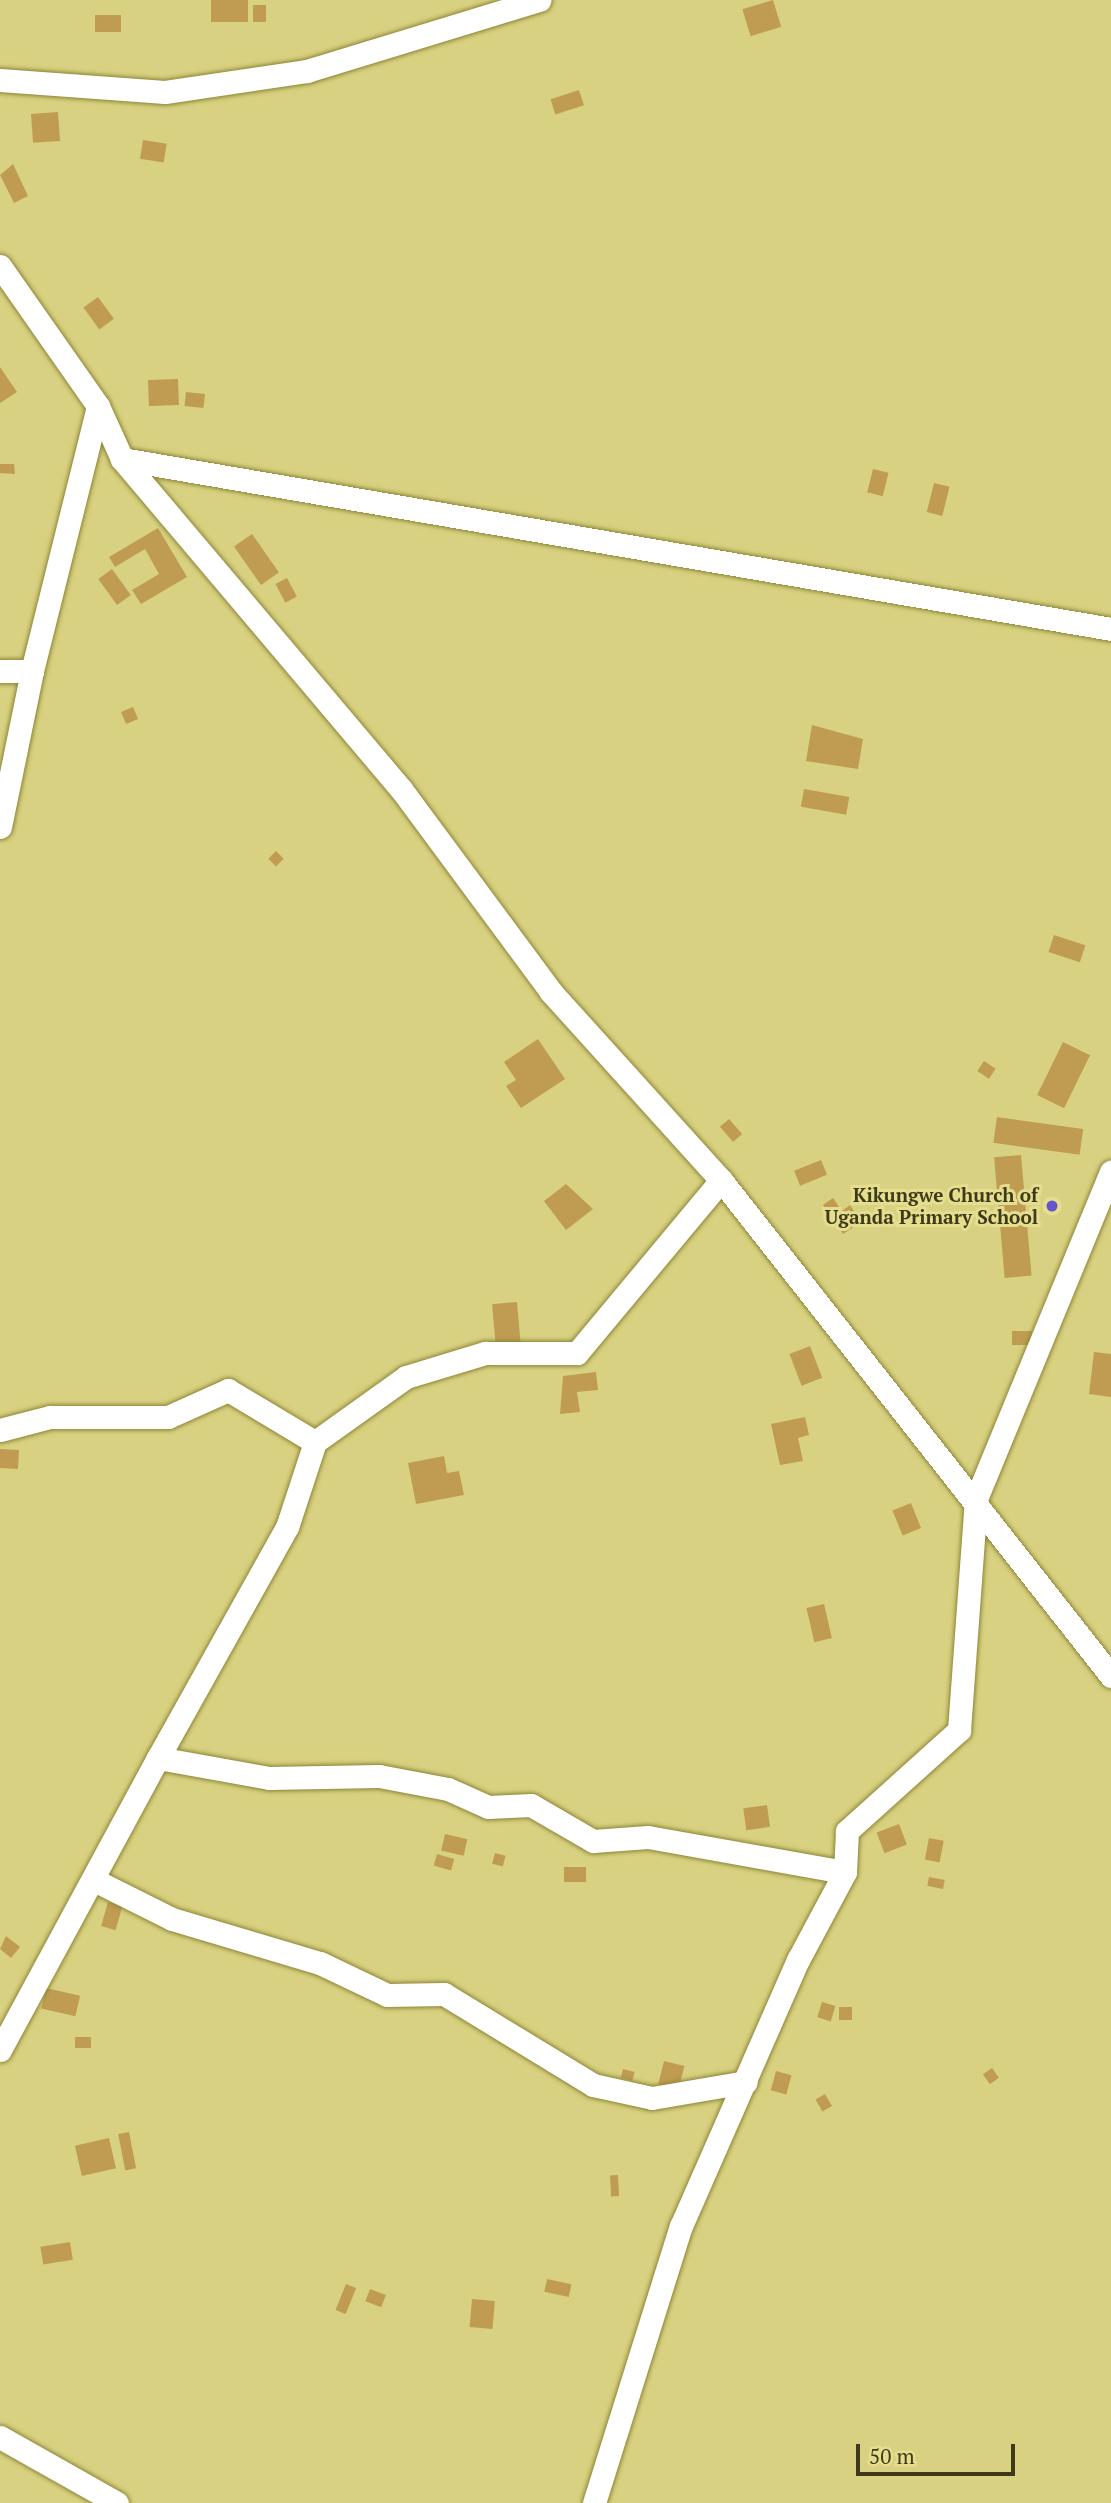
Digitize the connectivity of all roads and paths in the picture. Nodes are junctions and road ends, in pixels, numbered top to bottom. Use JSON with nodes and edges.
{"nodes":[{"id":1,"x":539,"y":0,"type":"edge"},
{"id":2,"x":0,"y":80,"type":"edge"},
{"id":3,"x":0,"y":265,"type":"edge"},
{"id":4,"x":98,"y":406,"type":"junction"},
{"id":5,"x":122,"y":459,"type":"junction"},
{"id":6,"x":1111,"y":629,"type":"edge"},
{"id":7,"x":0,"y":671,"type":"edge"},
{"id":8,"x":32,"y":671,"type":"junction"},
{"id":9,"x":0,"y":827,"type":"edge"},
{"id":10,"x":1111,"y":1172,"type":"edge"},
{"id":11,"x":721,"y":1180,"type":"junction"},
{"id":12,"x":0,"y":1430,"type":"edge"},
{"id":13,"x":315,"y":1442,"type":"junction"},
{"id":14,"x":976,"y":1499,"type":"junction"},
{"id":15,"x":1111,"y":1676,"type":"edge"},
{"id":16,"x":158,"y":1758,"type":"junction"},
{"id":17,"x":845,"y":1872,"type":"junction"},
{"id":18,"x":96,"y":1881,"type":"junction"},
{"id":19,"x":0,"y":2050,"type":"edge"},
{"id":20,"x":746,"y":2082,"type":"junction"},
{"id":21,"x":0,"y":2437,"type":"edge"},
{"id":22,"x":117,"y":2503,"type":"edge"},
{"id":23,"x":594,"y":2503,"type":"edge"}],
"edges":[{"from":1,"to":2,"type":"street"},
{"from":3,"to":4,"type":"street"},
{"from":4,"to":5,"type":"street"},
{"from":4,"to":8,"type":"street"},
{"from":5,"to":6,"type":"street"},
{"from":5,"to":11,"type":"street"},
{"from":7,"to":8,"type":"street"},
{"from":8,"to":9,"type":"street"},
{"from":10,"to":14,"type":"street"},
{"from":11,"to":13,"type":"street"},
{"from":11,"to":14,"type":"street"},
{"from":12,"to":13,"type":"street"},
{"from":13,"to":16,"type":"street"},
{"from":14,"to":15,"type":"street"},
{"from":14,"to":17,"type":"street"},
{"from":16,"to":17,"type":"street"},
{"from":16,"to":18,"type":"street"},
{"from":17,"to":20,"type":"street"},
{"from":18,"to":19,"type":"street"},
{"from":18,"to":20,"type":"street"},
{"from":20,"to":23,"type":"street"},
{"from":21,"to":22,"type":"street"}]}
